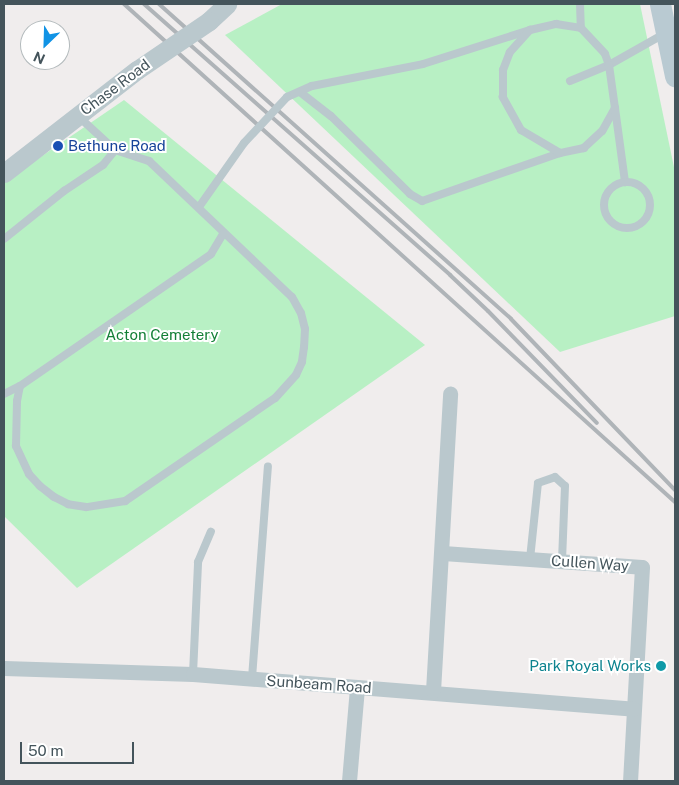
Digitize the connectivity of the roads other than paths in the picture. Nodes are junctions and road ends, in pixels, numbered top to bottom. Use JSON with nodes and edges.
{"nodes":[{"id":1,"x":227,"y":4,"type":"edge"},
{"id":2,"x":580,"y":4,"type":"edge"},
{"id":3,"x":660,"y":4,"type":"edge"},
{"id":4,"x":582,"y":28,"type":"junction"},
{"id":5,"x":530,"y":30,"type":"junction"},
{"id":6,"x":666,"y":33,"type":"junction"},
{"id":7,"x":609,"y":64,"type":"junction"},
{"id":8,"x":675,"y":76,"type":"edge"},
{"id":9,"x":570,"y":80,"type":"dead end"},
{"id":10,"x":300,"y":92,"type":"junction"},
{"id":11,"x":615,"y":108,"type":"junction"},
{"id":12,"x":77,"y":115,"type":"junction"},
{"id":13,"x":115,"y":150,"type":"junction"},
{"id":14,"x":560,"y":153,"type":"junction"},
{"id":15,"x":4,"y":173,"type":"edge"},
{"id":16,"x":625,"y":182,"type":"junction"},
{"id":17,"x":199,"y":207,"type":"junction"},
{"id":18,"x":223,"y":234,"type":"junction"},
{"id":19,"x":4,"y":239,"type":"edge"},
{"id":20,"x":20,"y":386,"type":"junction"},
{"id":21,"x":450,"y":393,"type":"dead end"},
{"id":22,"x":4,"y":394,"type":"edge"},
{"id":23,"x":268,"y":467,"type":"dead end"},
{"id":24,"x":211,"y":532,"type":"dead end"},
{"id":25,"x":442,"y":553,"type":"junction"},
{"id":26,"x":530,"y":559,"type":"junction"},
{"id":27,"x":562,"y":561,"type":"junction"},
{"id":28,"x":4,"y":668,"type":"edge"},
{"id":29,"x":194,"y":674,"type":"junction"},
{"id":30,"x":252,"y":678,"type":"junction"},
{"id":31,"x":357,"y":687,"type":"junction"},
{"id":32,"x":433,"y":691,"type":"junction"},
{"id":33,"x":634,"y":708,"type":"junction"},
{"id":34,"x":349,"y":781,"type":"edge"},
{"id":35,"x":630,"y":781,"type":"edge"}],
"edges":[{"from":1,"to":12,"type":"street","name":"Chase Road","bridge":true},
{"from":2,"to":4,"type":"lane"},
{"from":3,"to":6,"type":"main road"},
{"from":4,"to":5,"type":"lane"},
{"from":4,"to":7,"type":"lane"},
{"from":5,"to":10,"type":"lane"},
{"from":5,"to":14,"type":"lane"},
{"from":6,"to":7,"type":"lane"},
{"from":6,"to":8,"type":"main road"},
{"from":7,"to":9,"type":"lane"},
{"from":7,"to":11,"type":"lane"},
{"from":10,"to":14,"type":"lane"},
{"from":10,"to":17,"type":"lane","bridge":true},
{"from":11,"to":14,"type":"lane"},
{"from":11,"to":16,"type":"lane"},
{"from":12,"to":13,"type":"lane"},
{"from":12,"to":15,"type":"street","name":"Chase Road"},
{"from":13,"to":17,"type":"lane"},
{"from":13,"to":19,"type":"lane"},
{"from":16,"to":16,"type":"lane"},
{"from":17,"to":18,"type":"lane"},
{"from":18,"to":20,"type":"lane"},
{"from":18,"to":20,"type":"lane"},
{"from":20,"to":22,"type":"lane"},
{"from":21,"to":25,"type":"street"},
{"from":23,"to":30,"type":"lane"},
{"from":24,"to":29,"type":"lane"},
{"from":25,"to":26,"type":"street","name":"Cullen Way"},
{"from":25,"to":32,"type":"street"},
{"from":26,"to":27,"type":"street","name":"Cullen Way"},
{"from":26,"to":27,"type":"lane"},
{"from":27,"to":33,"type":"street","name":"Cullen Way"},
{"from":28,"to":29,"type":"street","name":"Sunbeam Road"},
{"from":29,"to":30,"type":"street","name":"Sunbeam Road"},
{"from":30,"to":31,"type":"street","name":"Sunbeam Road"},
{"from":31,"to":32,"type":"street","name":"Sunbeam Road"},
{"from":31,"to":34,"type":"street"},
{"from":32,"to":33,"type":"street","name":"Sunbeam Road"},
{"from":33,"to":35,"type":"street","name":"Cullen Way"}]}
